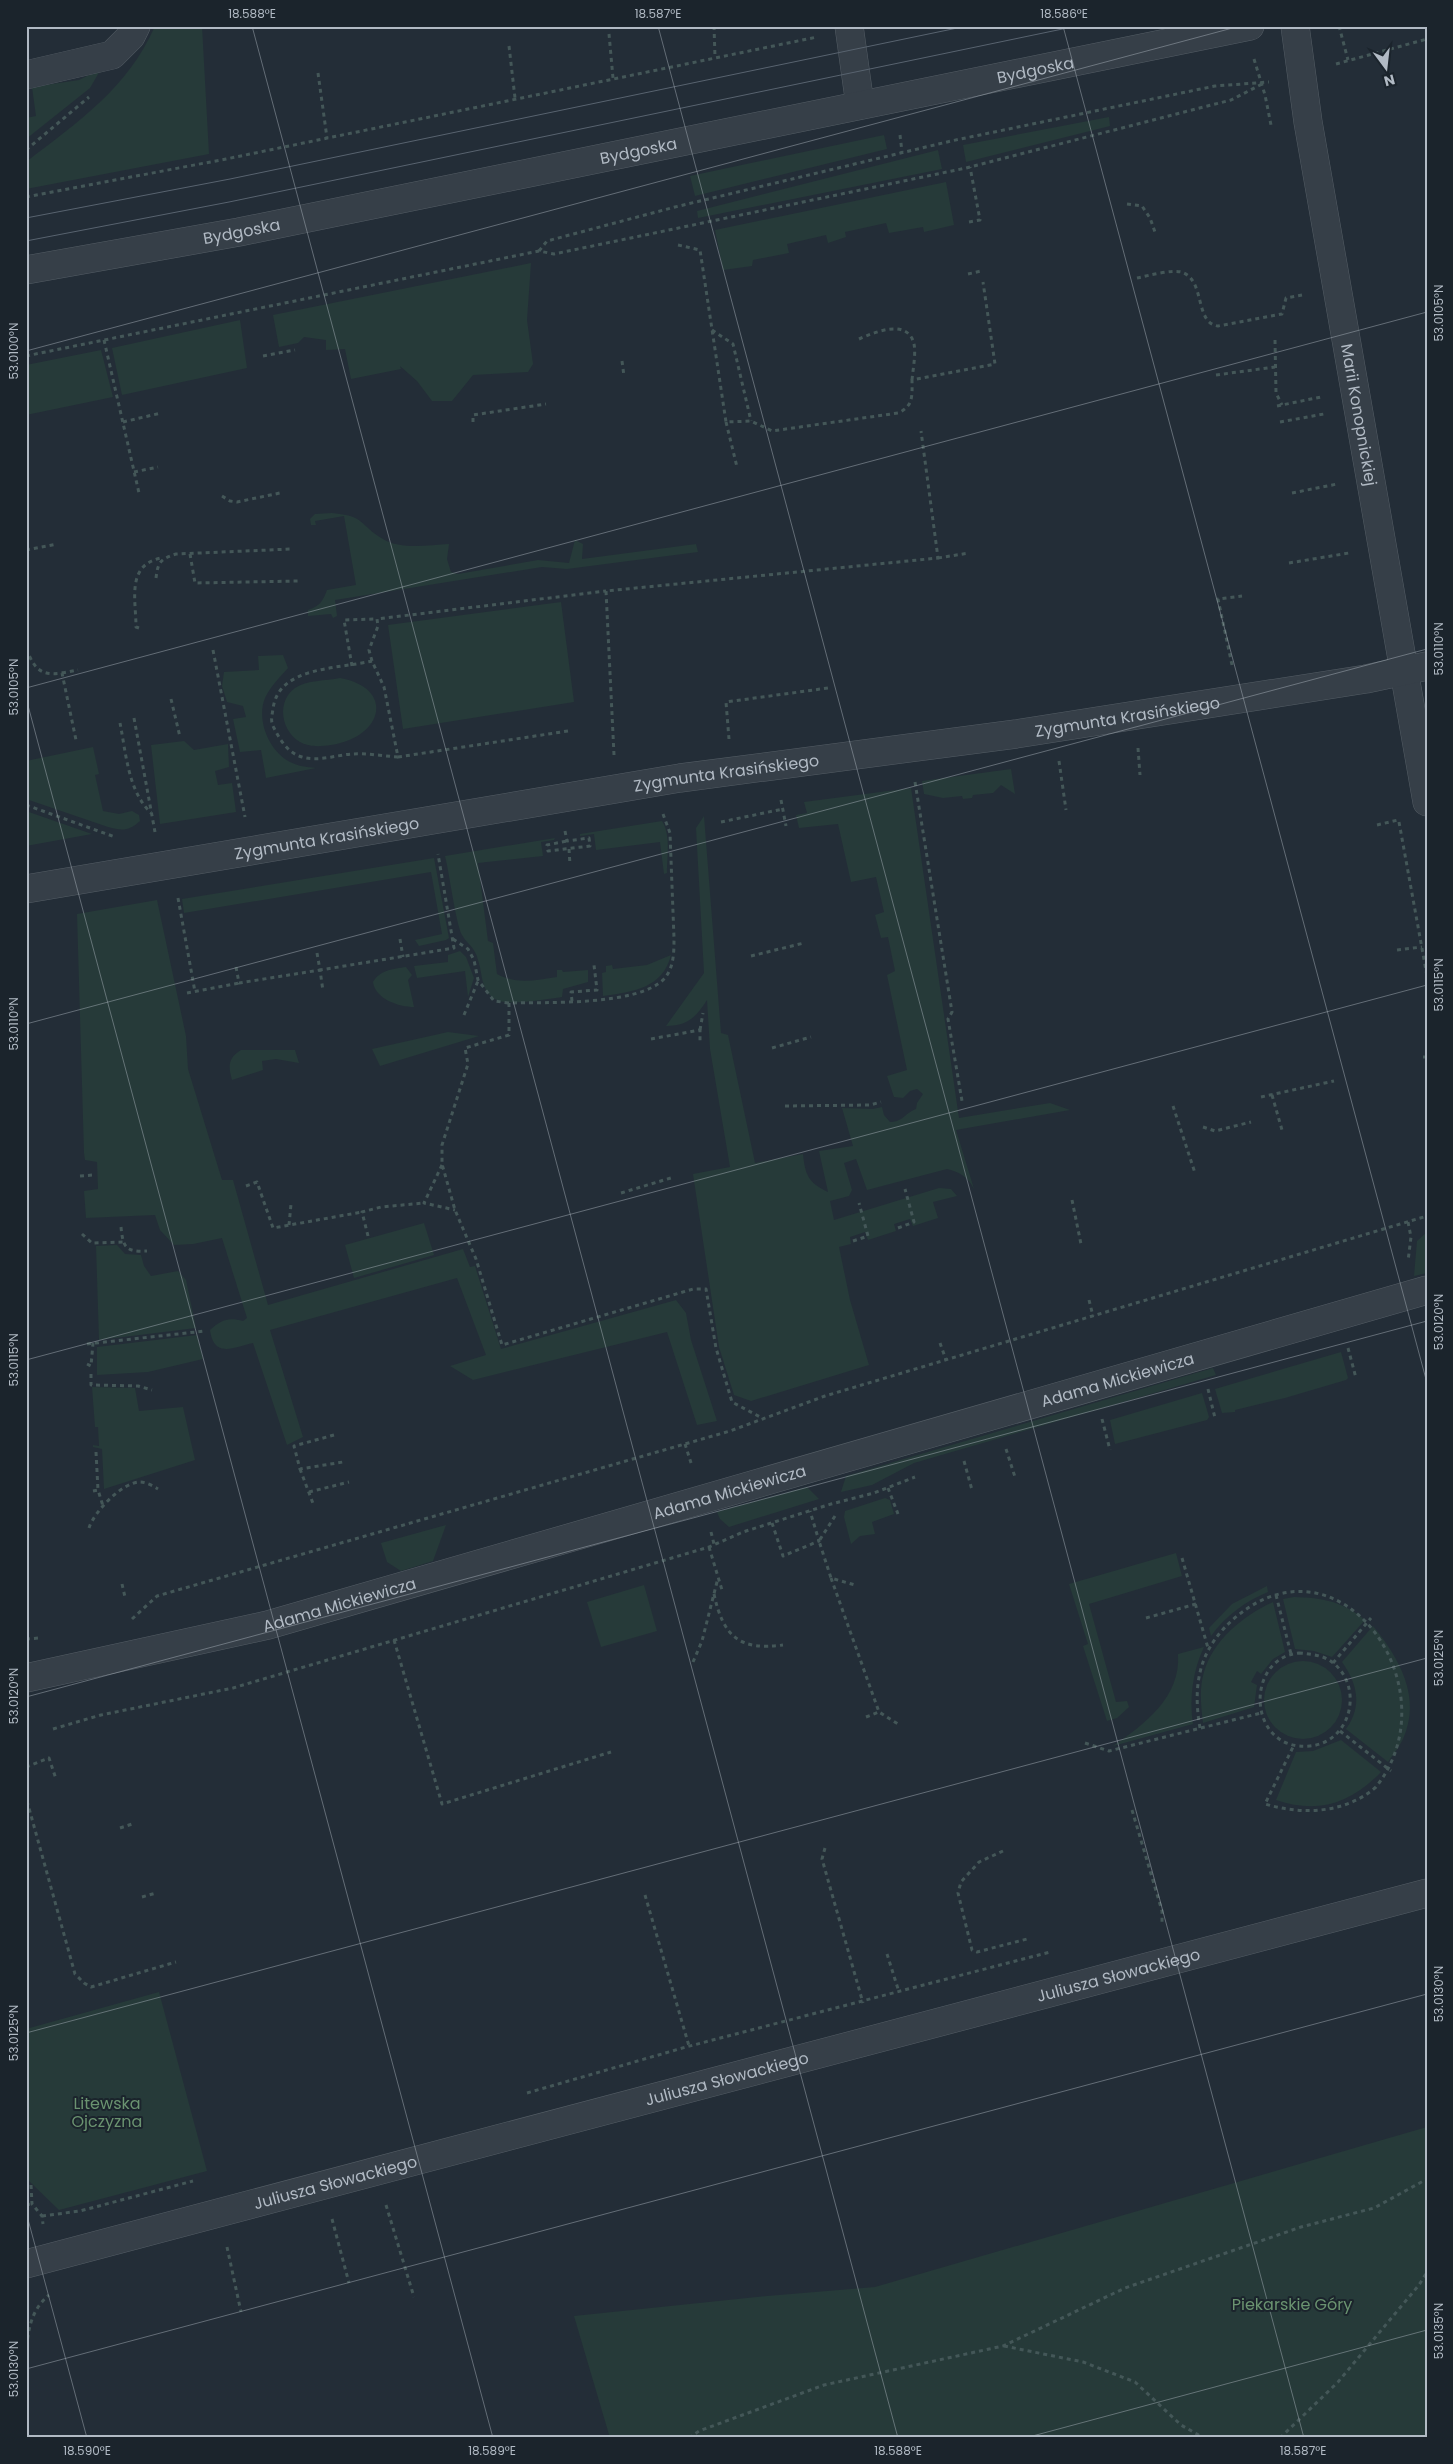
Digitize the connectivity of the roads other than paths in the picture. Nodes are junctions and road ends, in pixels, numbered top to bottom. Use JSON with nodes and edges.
{"nodes":[{"id":1,"x":136,"y":26,"type":"edge"},
{"id":2,"x":849,"y":26,"type":"edge"},
{"id":3,"x":1250,"y":26,"type":"edge"},
{"id":4,"x":1295,"y":26,"type":"edge"},
{"id":5,"x":26,"y":75,"type":"edge"},
{"id":6,"x":860,"y":105,"type":"junction"},
{"id":7,"x":26,"y":270,"type":"edge"},
{"id":8,"x":1415,"y":669,"type":"edge"},
{"id":9,"x":1427,"y":802,"type":"edge"},
{"id":10,"x":26,"y":889,"type":"edge"},
{"id":11,"x":1427,"y":1290,"type":"edge"},
{"id":12,"x":26,"y":1678,"type":"edge"},
{"id":13,"x":1427,"y":1893,"type":"edge"},
{"id":14,"x":26,"y":2264,"type":"edge"}],
"edges":[{"from":1,"to":5,"type":"street"},
{"from":2,"to":6,"type":"street"},
{"from":3,"to":6,"type":"street","name":"Bydgoska"},
{"from":4,"to":8,"type":"street","name":"Marii Konopnickiej"},
{"from":6,"to":7,"type":"street","name":"Bydgoska"},
{"from":8,"to":9,"type":"street","name":"Marii Konopnickiej"},
{"from":8,"to":10,"type":"street","name":"Zygmunta Krasińskiego"},
{"from":11,"to":12,"type":"street","name":"Adama Mickiewicza"},
{"from":13,"to":14,"type":"street","name":"Juliusza Słowackiego"}]}
